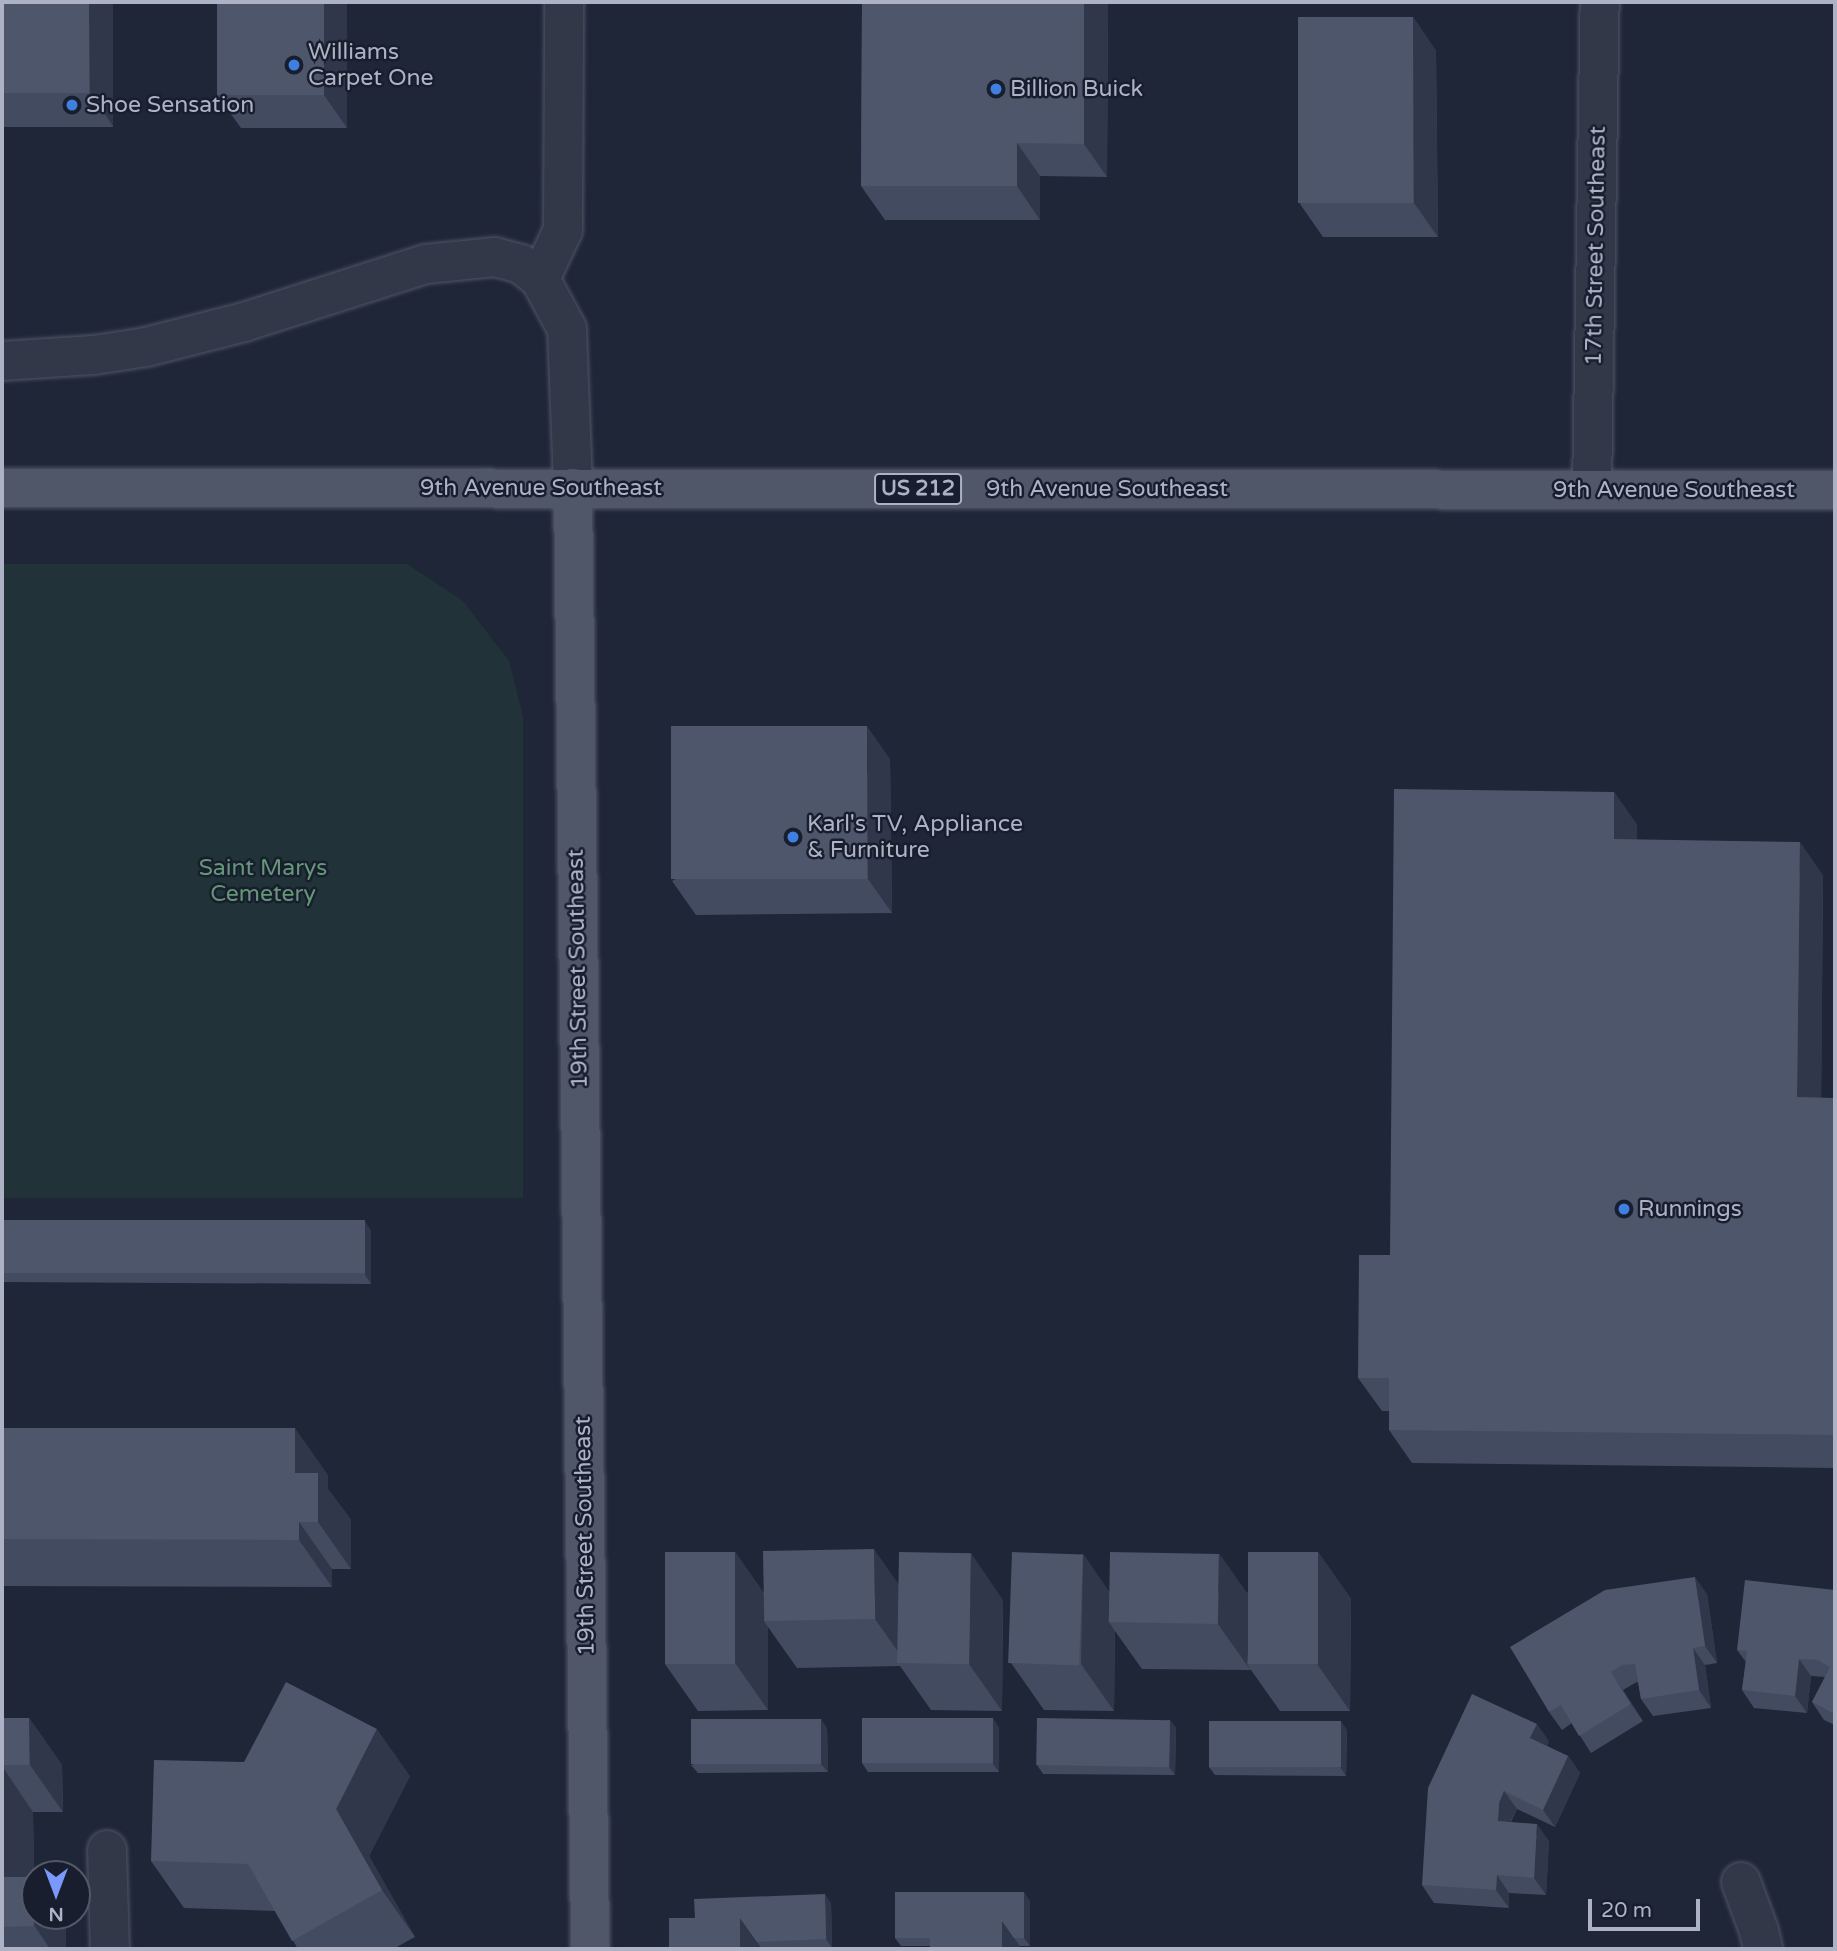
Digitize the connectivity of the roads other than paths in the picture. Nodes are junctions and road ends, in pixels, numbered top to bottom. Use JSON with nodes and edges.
{"nodes":[{"id":1,"x":564,"y":2,"type":"edge"},
{"id":2,"x":1600,"y":2,"type":"edge"},
{"id":3,"x":540,"y":279,"type":"junction"},
{"id":4,"x":2,"y":361,"type":"edge"},
{"id":5,"x":2,"y":488,"type":"edge"},
{"id":6,"x":573,"y":488,"type":"junction"},
{"id":7,"x":1592,"y":490,"type":"junction"},
{"id":8,"x":1835,"y":490,"type":"edge"},
{"id":9,"x":107,"y":1850,"type":"dead end"},
{"id":10,"x":1741,"y":1882,"type":"dead end"},
{"id":11,"x":110,"y":1949,"type":"edge"},
{"id":12,"x":590,"y":1949,"type":"edge"},
{"id":13,"x":1763,"y":1949,"type":"edge"}],
"edges":[{"from":1,"to":3,"type":"street"},
{"from":2,"to":7,"type":"street","name":"17th Street Southeast"},
{"from":3,"to":4,"type":"street"},
{"from":3,"to":6,"type":"street","name":"19th Street Southeast"},
{"from":5,"to":6,"type":"main road","name":"9th Avenue Southeast","number":"US 212"},
{"from":6,"to":7,"type":"main road","name":"9th Avenue Southeast","number":"US 212"},
{"from":6,"to":12,"type":"main road","name":"19th Street Southeast"},
{"from":7,"to":8,"type":"main road","name":"9th Avenue Southeast","number":"US 212"},
{"from":9,"to":11,"type":"street"},
{"from":10,"to":13,"type":"street"}]}
